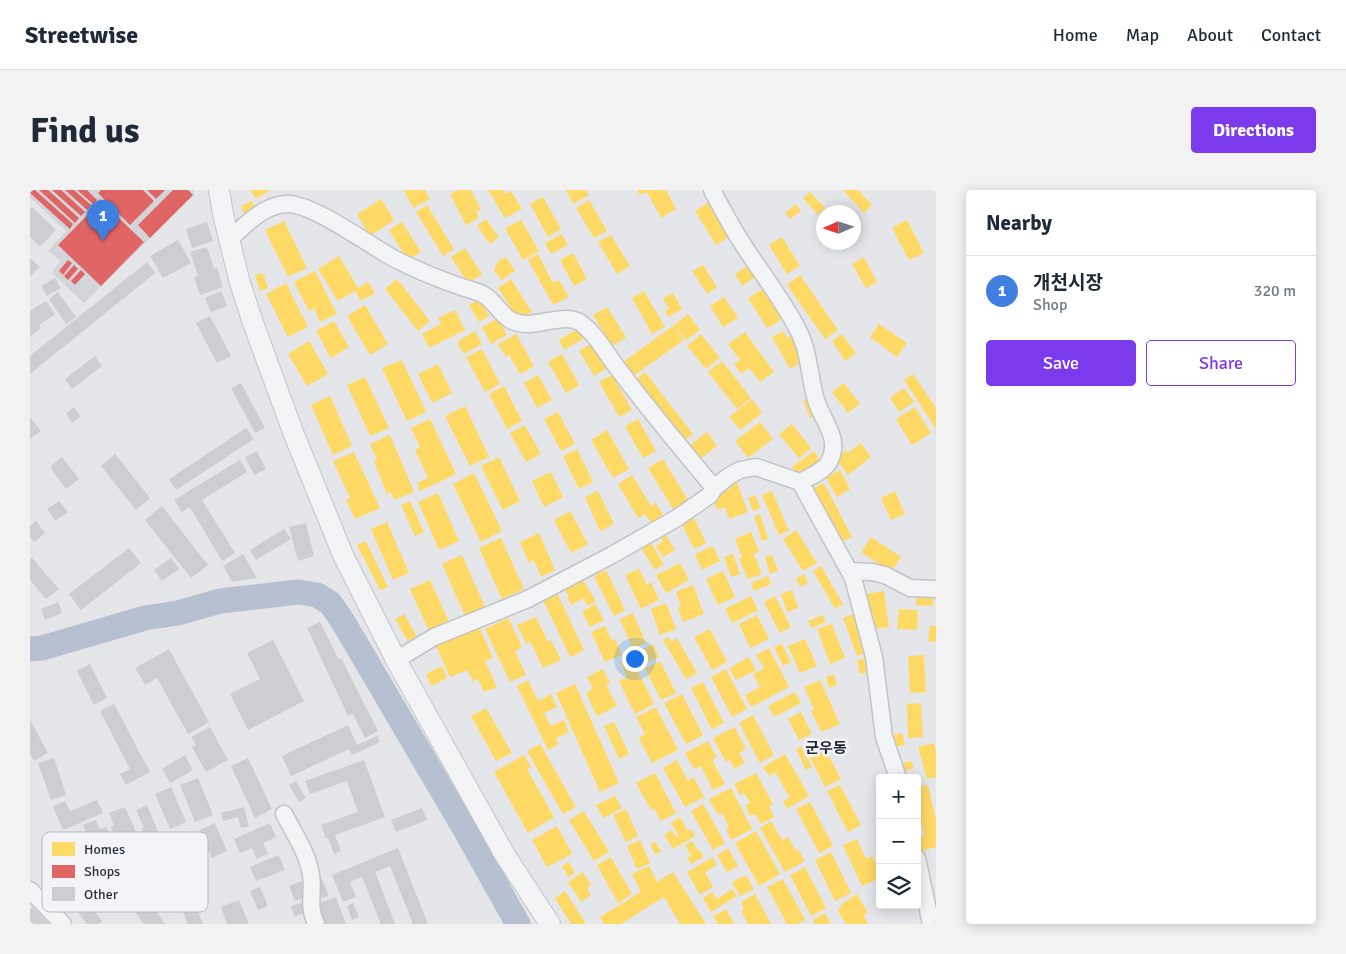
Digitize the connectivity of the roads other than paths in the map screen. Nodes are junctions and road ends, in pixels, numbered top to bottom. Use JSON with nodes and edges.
{"nodes":[{"id":1,"x":219,"y":190,"type":"edge"},
{"id":2,"x":712,"y":190,"type":"edge"},
{"id":3,"x":230,"y":239,"type":"junction"},
{"id":4,"x":800,"y":482,"type":"junction"},
{"id":5,"x":714,"y":488,"type":"junction"},
{"id":6,"x":850,"y":572,"type":"junction"},
{"id":7,"x":936,"y":589,"type":"edge"},
{"id":8,"x":396,"y":660,"type":"junction"},
{"id":9,"x":897,"y":774,"type":"edge"},
{"id":10,"x":284,"y":814,"type":"dead end"},
{"id":11,"x":918,"y":864,"type":"edge"},
{"id":12,"x":30,"y":890,"type":"edge"},
{"id":13,"x":42,"y":903,"type":"edge"},
{"id":14,"x":51,"y":912,"type":"edge"},
{"id":15,"x":62,"y":924,"type":"edge"},
{"id":16,"x":316,"y":924,"type":"edge"},
{"id":17,"x":550,"y":924,"type":"edge"},
{"id":18,"x":931,"y":924,"type":"edge"}],
"edges":[{"from":1,"to":3,"type":"street"},
{"from":2,"to":4,"type":"street"},
{"from":3,"to":5,"type":"street"},
{"from":3,"to":8,"type":"street"},
{"from":4,"to":5,"type":"street"},
{"from":4,"to":6,"type":"street"},
{"from":5,"to":8,"type":"street"},
{"from":6,"to":7,"type":"street"},
{"from":6,"to":9,"type":"street"},
{"from":8,"to":17,"type":"street"},
{"from":10,"to":16,"type":"street"},
{"from":11,"to":18,"type":"street"},
{"from":12,"to":13,"type":"street"},
{"from":14,"to":15,"type":"street"}]}
